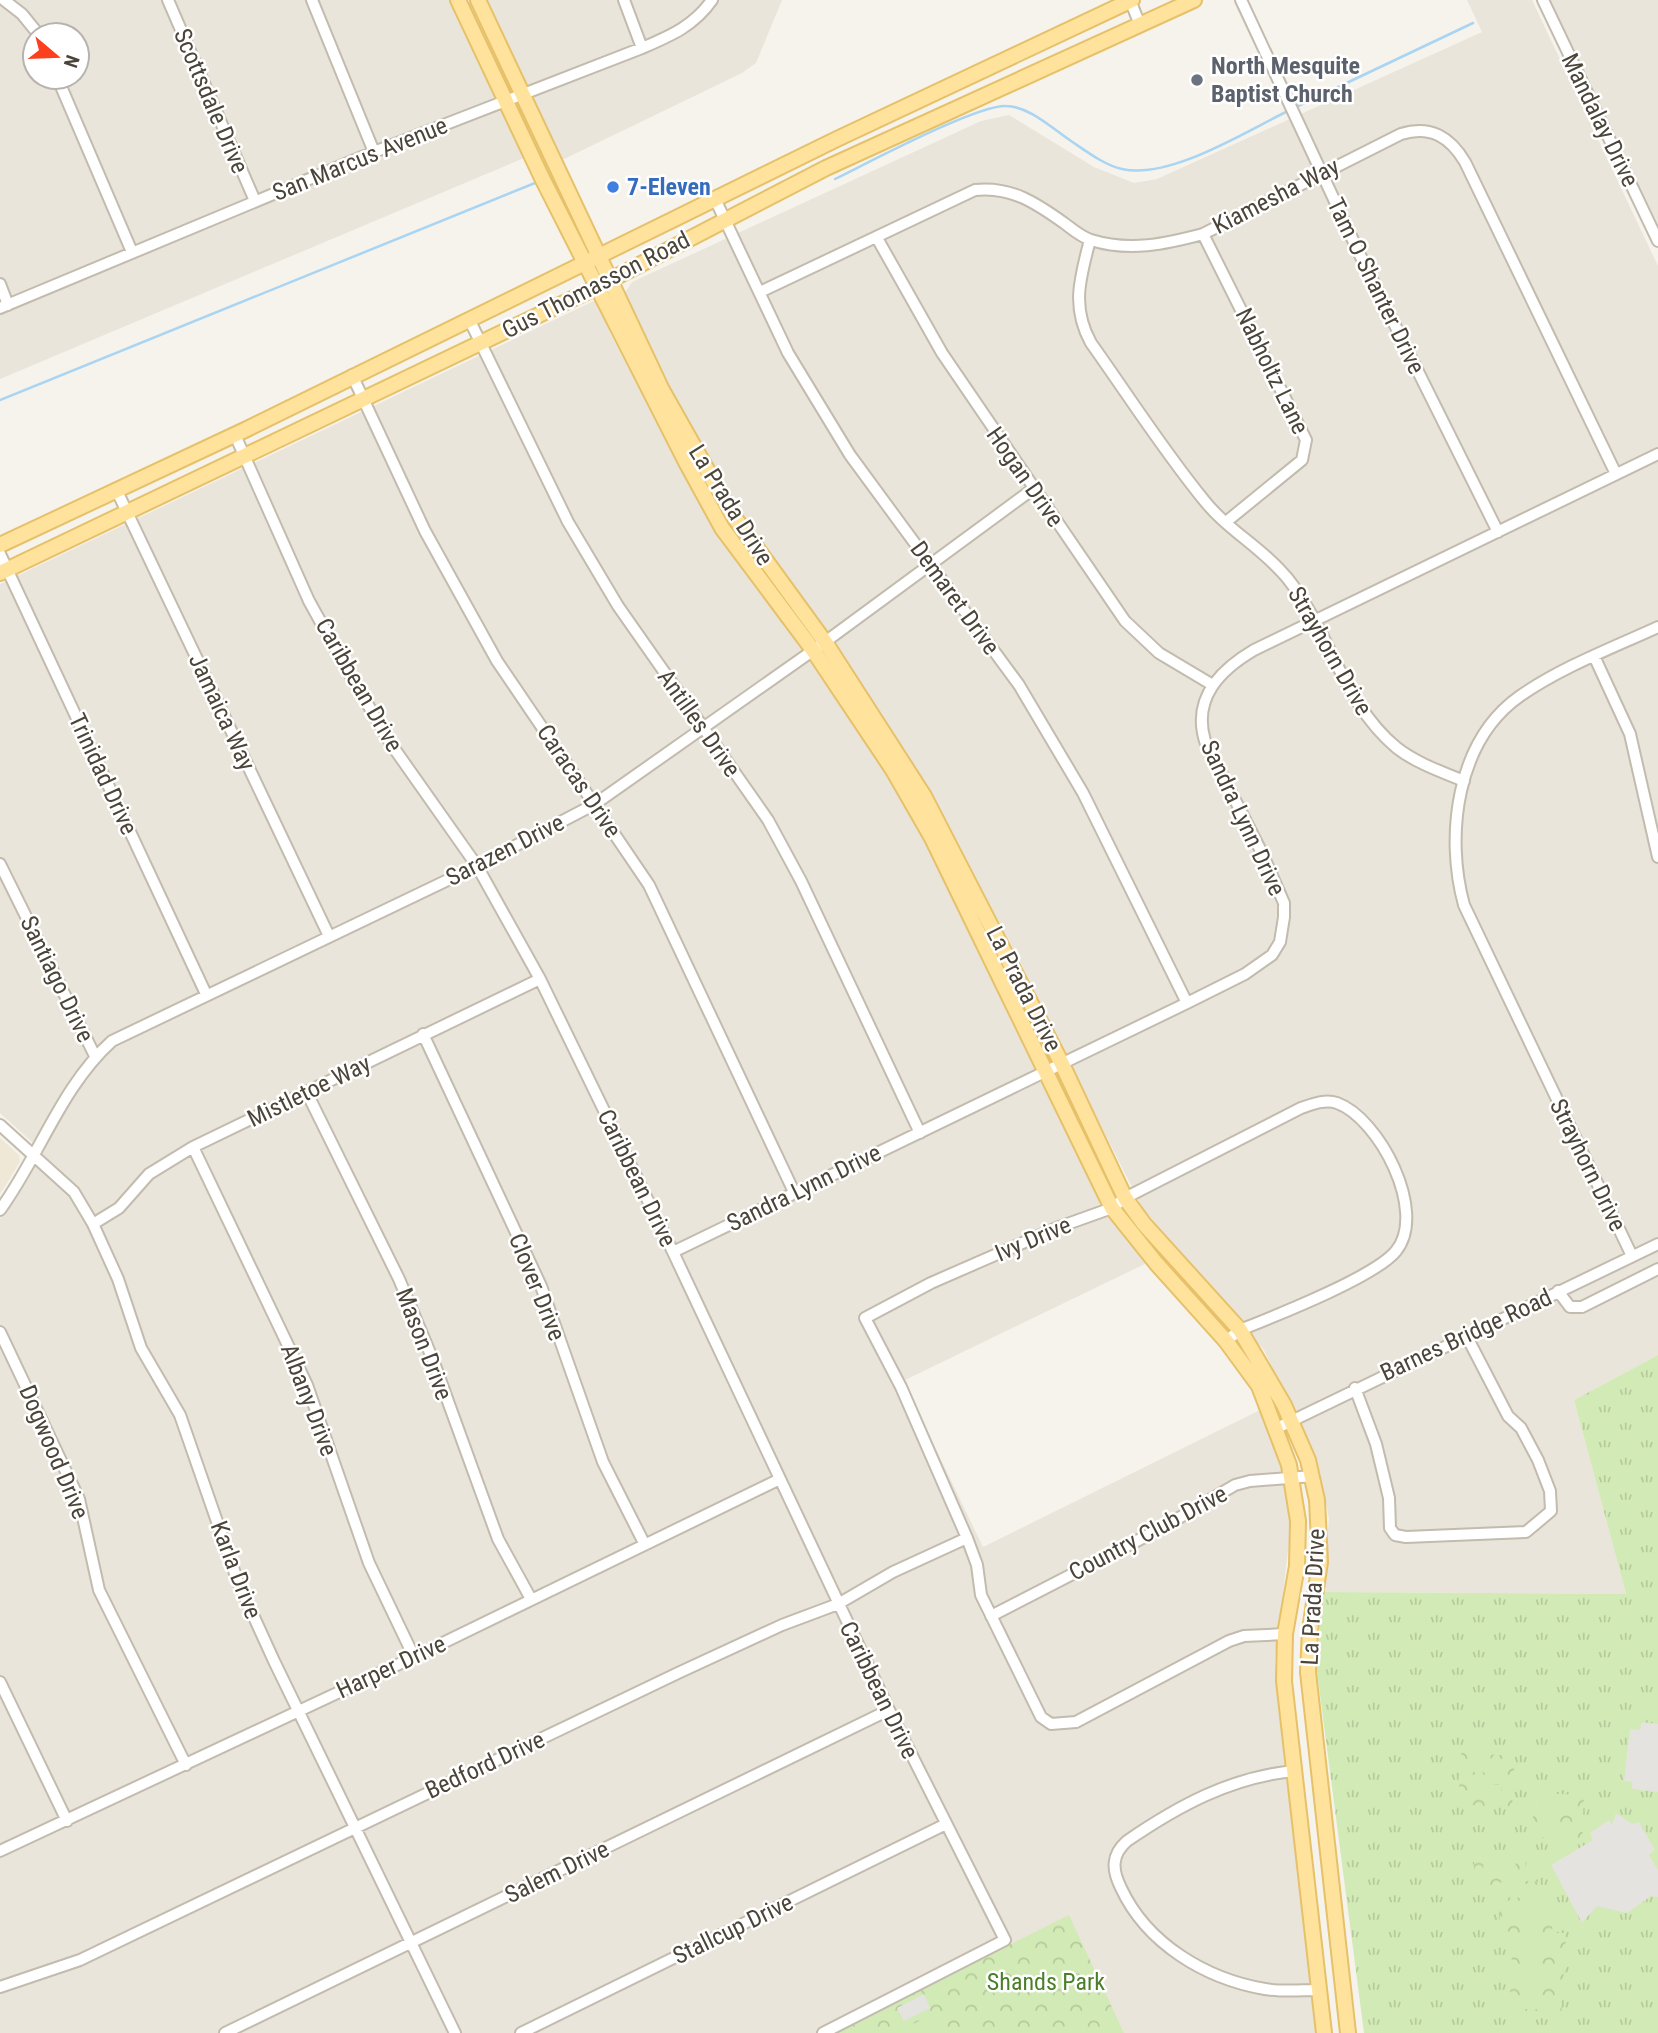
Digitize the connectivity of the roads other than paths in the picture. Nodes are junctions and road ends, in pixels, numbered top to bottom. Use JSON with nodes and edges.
{"nodes":[{"id":1,"x":4,"y":0,"type":"edge"},
{"id":2,"x":168,"y":0,"type":"edge"},
{"id":3,"x":312,"y":0,"type":"edge"},
{"id":4,"x":458,"y":0,"type":"edge"},
{"id":5,"x":478,"y":0,"type":"edge"},
{"id":6,"x":624,"y":0,"type":"edge"},
{"id":7,"x":712,"y":0,"type":"edge"},
{"id":8,"x":1131,"y":0,"type":"edge"},
{"id":9,"x":1194,"y":0,"type":"edge"},
{"id":10,"x":1241,"y":0,"type":"edge"},
{"id":11,"x":1542,"y":0,"type":"edge"},
{"id":12,"x":28,"y":21,"type":"edge"},
{"id":13,"x":1140,"y":25,"type":"junction"},
{"id":14,"x":642,"y":48,"type":"junction"},
{"id":15,"x":63,"y":91,"type":"edge"},
{"id":16,"x":523,"y":94,"type":"junction"},
{"id":17,"x":507,"y":102,"type":"junction"},
{"id":18,"x":374,"y":152,"type":"junction"},
{"id":19,"x":1321,"y":173,"type":"junction"},
{"id":20,"x":715,"y":199,"type":"junction"},
{"id":21,"x":254,"y":201,"type":"junction"},
{"id":22,"x":726,"y":218,"type":"junction"},
{"id":23,"x":1203,"y":234,"type":"junction"},
{"id":24,"x":877,"y":238,"type":"junction"},
{"id":25,"x":1090,"y":240,"type":"junction"},
{"id":26,"x":1658,"y":241,"type":"edge"},
{"id":27,"x":132,"y":252,"type":"junction"},
{"id":28,"x":600,"y":256,"type":"junction"},
{"id":29,"x":586,"y":264,"type":"junction"},
{"id":30,"x":611,"y":279,"type":"junction"},
{"id":31,"x":0,"y":284,"type":"edge"},
{"id":32,"x":597,"y":286,"type":"junction"},
{"id":33,"x":760,"y":292,"type":"junction"},
{"id":34,"x":4,"y":307,"type":"edge"},
{"id":35,"x":469,"y":320,"type":"junction"},
{"id":36,"x":481,"y":343,"type":"junction"},
{"id":37,"x":352,"y":375,"type":"junction"},
{"id":38,"x":363,"y":399,"type":"junction"},
{"id":39,"x":661,"y":402,"type":"junction"},
{"id":40,"x":234,"y":435,"type":"junction"},
{"id":41,"x":1658,"y":454,"type":"edge"},
{"id":42,"x":245,"y":455,"type":"junction"},
{"id":43,"x":1616,"y":474,"type":"junction"},
{"id":44,"x":116,"y":489,"type":"junction"},
{"id":45,"x":1033,"y":489,"type":"junction"},
{"id":46,"x":127,"y":512,"type":"junction"},
{"id":47,"x":1226,"y":522,"type":"junction"},
{"id":48,"x":1498,"y":532,"type":"junction"},
{"id":49,"x":0,"y":545,"type":"edge"},
{"id":50,"x":0,"y":554,"type":"edge"},
{"id":51,"x":931,"y":566,"type":"junction"},
{"id":52,"x":4,"y":571,"type":"edge"},
{"id":53,"x":1315,"y":621,"type":"junction"},
{"id":54,"x":1658,"y":627,"type":"edge"},
{"id":55,"x":819,"y":646,"type":"junction"},
{"id":56,"x":1594,"y":656,"type":"junction"},
{"id":57,"x":1211,"y":684,"type":"junction"},
{"id":58,"x":701,"y":728,"type":"junction"},
{"id":59,"x":1464,"y":781,"type":"junction"},
{"id":60,"x":595,"y":804,"type":"junction"},
{"id":61,"x":1658,"y":857,"type":"edge"},
{"id":62,"x":0,"y":864,"type":"edge"},
{"id":63,"x":477,"y":866,"type":"junction"},
{"id":64,"x":329,"y":936,"type":"junction"},
{"id":65,"x":540,"y":979,"type":"junction"},
{"id":66,"x":206,"y":994,"type":"junction"},
{"id":67,"x":1186,"y":1003,"type":"junction"},
{"id":68,"x":423,"y":1034,"type":"junction"},
{"id":69,"x":95,"y":1056,"type":"junction"},
{"id":70,"x":1062,"y":1064,"type":"junction"},
{"id":71,"x":1045,"y":1072,"type":"junction"},
{"id":72,"x":307,"y":1093,"type":"junction"},
{"id":73,"x":0,"y":1125,"type":"edge"},
{"id":74,"x":920,"y":1132,"type":"junction"},
{"id":75,"x":193,"y":1147,"type":"junction"},
{"id":76,"x":34,"y":1155,"type":"junction"},
{"id":77,"x":794,"y":1192,"type":"junction"},
{"id":78,"x":1125,"y":1198,"type":"junction"},
{"id":79,"x":1112,"y":1208,"type":"junction"},
{"id":80,"x":0,"y":1210,"type":"edge"},
{"id":81,"x":93,"y":1224,"type":"junction"},
{"id":82,"x":1658,"y":1244,"type":"edge"},
{"id":83,"x":673,"y":1252,"type":"junction"},
{"id":84,"x":1170,"y":1253,"type":"junction"},
{"id":85,"x":1632,"y":1256,"type":"junction"},
{"id":86,"x":1156,"y":1263,"type":"junction"},
{"id":87,"x":1658,"y":1269,"type":"edge"},
{"id":88,"x":1558,"y":1292,"type":"junction"},
{"id":89,"x":1240,"y":1330,"type":"junction"},
{"id":90,"x":0,"y":1332,"type":"edge"},
{"id":91,"x":1466,"y":1335,"type":"junction"},
{"id":92,"x":1227,"y":1341,"type":"junction"},
{"id":93,"x":1355,"y":1388,"type":"junction"},
{"id":94,"x":1292,"y":1421,"type":"junction"},
{"id":95,"x":1275,"y":1429,"type":"junction"},
{"id":96,"x":1312,"y":1476,"type":"junction"},
{"id":97,"x":1292,"y":1478,"type":"junction"},
{"id":98,"x":780,"y":1479,"type":"junction"},
{"id":99,"x":967,"y":1538,"type":"junction"},
{"id":100,"x":644,"y":1543,"type":"junction"},
{"id":101,"x":531,"y":1598,"type":"junction"},
{"id":102,"x":838,"y":1604,"type":"junction"},
{"id":103,"x":991,"y":1616,"type":"junction"},
{"id":104,"x":1285,"y":1634,"type":"junction"},
{"id":105,"x":414,"y":1657,"type":"junction"},
{"id":106,"x":0,"y":1682,"type":"edge"},
{"id":107,"x":1309,"y":1684,"type":"junction"},
{"id":108,"x":1285,"y":1692,"type":"junction"},
{"id":109,"x":888,"y":1710,"type":"junction"},
{"id":110,"x":298,"y":1711,"type":"junction"},
{"id":111,"x":186,"y":1765,"type":"junction"},
{"id":112,"x":1294,"y":1771,"type":"junction"},
{"id":113,"x":67,"y":1821,"type":"junction"},
{"id":114,"x":944,"y":1825,"type":"junction"},
{"id":115,"x":354,"y":1827,"type":"junction"},
{"id":116,"x":0,"y":1851,"type":"edge"},
{"id":117,"x":410,"y":1942,"type":"junction"},
{"id":118,"x":0,"y":1987,"type":"edge"},
{"id":119,"x":1319,"y":1990,"type":"junction"},
{"id":120,"x":225,"y":2033,"type":"edge"},
{"id":121,"x":455,"y":2033,"type":"edge"},
{"id":122,"x":521,"y":2033,"type":"edge"},
{"id":123,"x":823,"y":2033,"type":"edge"},
{"id":124,"x":1324,"y":2033,"type":"edge"},
{"id":125,"x":1348,"y":2033,"type":"edge"}],
"edges":[{"from":1,"to":12,"type":"street"},
{"from":2,"to":21,"type":"street","name":"Scottsdale Drive"},
{"from":3,"to":18,"type":"street"},
{"from":4,"to":17,"type":"main road","name":"La Prada Drive"},
{"from":5,"to":16,"type":"main road","name":"La Prada Drive"},
{"from":6,"to":14,"type":"street"},
{"from":7,"to":14,"type":"street","name":"San Marcus Avenue"},
{"from":8,"to":13,"type":"street"},
{"from":8,"to":20,"type":"main road","name":"Gus Thomasson Road"},
{"from":9,"to":13,"type":"main road","name":"Gus Thomasson Road"},
{"from":10,"to":19,"type":"street","name":"Tam O Shanter Drive"},
{"from":11,"to":26,"type":"street","name":"Mandalay Drive"},
{"from":13,"to":22,"type":"main road","name":"Gus Thomasson Road"},
{"from":14,"to":16,"type":"street","name":"San Marcus Avenue"},
{"from":15,"to":27,"type":"street"},
{"from":16,"to":17,"type":"street","name":"San Marcus Avenue"},
{"from":16,"to":28,"type":"main road","name":"La Prada Drive"},
{"from":17,"to":18,"type":"street","name":"San Marcus Avenue"},
{"from":17,"to":29,"type":"main road","name":"La Prada Drive"},
{"from":18,"to":21,"type":"street","name":"San Marcus Avenue"},
{"from":19,"to":23,"type":"street","name":"Kiamesha Way"},
{"from":19,"to":43,"type":"street","name":"Kiamesha Way"},
{"from":19,"to":48,"type":"street","name":"Tam O Shanter Drive"},
{"from":20,"to":22,"type":"street","name":"Demaret Drive"},
{"from":20,"to":28,"type":"main road","name":"Gus Thomasson Road"},
{"from":21,"to":27,"type":"street","name":"San Marcus Avenue"},
{"from":22,"to":30,"type":"main road","name":"Gus Thomasson Road"},
{"from":22,"to":33,"type":"street","name":"Demaret Drive"},
{"from":23,"to":25,"type":"street","name":"Kiamesha Way"},
{"from":23,"to":47,"type":"street","name":"Nabholtz Lane"},
{"from":24,"to":25,"type":"street","name":"Kiamesha Way"},
{"from":24,"to":33,"type":"street","name":"Kiamesha Way"},
{"from":24,"to":45,"type":"street","name":"Hogan Drive"},
{"from":25,"to":47,"type":"street","name":"Strayhorn Drive"},
{"from":27,"to":34,"type":"street","name":"San Marcus Avenue"},
{"from":28,"to":29,"type":"main road","name":"Gus Thomasson Road"},
{"from":28,"to":30,"type":"main road","name":"La Prada Drive"},
{"from":29,"to":32,"type":"main road","name":"La Prada Drive"},
{"from":29,"to":35,"type":"main road","name":"Gus Thomasson Road"},
{"from":30,"to":32,"type":"main road","name":"Gus Thomasson Road"},
{"from":30,"to":39,"type":"main road","name":"La Prada Drive"},
{"from":31,"to":34,"type":"street"},
{"from":32,"to":36,"type":"main road","name":"Gus Thomasson Road"},
{"from":32,"to":39,"type":"main road","name":"La Prada Drive"},
{"from":33,"to":51,"type":"street","name":"Demaret Drive"},
{"from":35,"to":36,"type":"street","name":"Antilles Drive"},
{"from":35,"to":37,"type":"main road","name":"Gus Thomasson Road"},
{"from":36,"to":38,"type":"main road","name":"Gus Thomasson Road"},
{"from":36,"to":58,"type":"street","name":"Antilles Drive"},
{"from":37,"to":38,"type":"street","name":"Caracas Drive"},
{"from":37,"to":40,"type":"main road","name":"Gus Thomasson Road"},
{"from":38,"to":42,"type":"main road","name":"Gus Thomasson Road"},
{"from":38,"to":60,"type":"street","name":"Caracas Drive"},
{"from":39,"to":55,"type":"main road","name":"La Prada Drive"},
{"from":40,"to":42,"type":"street","name":"Caribbean Drive"},
{"from":40,"to":44,"type":"main road","name":"Gus Thomasson Road"},
{"from":41,"to":43,"type":"street"},
{"from":42,"to":46,"type":"main road","name":"Gus Thomasson Road"},
{"from":42,"to":63,"type":"street","name":"Caribbean Drive"},
{"from":43,"to":48,"type":"street"},
{"from":44,"to":46,"type":"street","name":"Jamaica Way"},
{"from":44,"to":49,"type":"main road","name":"Gus Thomasson Road"},
{"from":45,"to":51,"type":"street","name":"Sarazen Drive"},
{"from":45,"to":57,"type":"street","name":"Hogan Drive"},
{"from":46,"to":52,"type":"main road","name":"Gus Thomasson Road"},
{"from":46,"to":64,"type":"street","name":"Jamaica Way"},
{"from":47,"to":53,"type":"street","name":"Strayhorn Drive"},
{"from":48,"to":53,"type":"street"},
{"from":50,"to":52,"type":"street","name":"Trinidad Drive"},
{"from":51,"to":55,"type":"street","name":"Sarazen Drive"},
{"from":51,"to":67,"type":"street","name":"Demaret Drive"},
{"from":52,"to":66,"type":"street","name":"Trinidad Drive"},
{"from":53,"to":57,"type":"street"},
{"from":53,"to":59,"type":"street","name":"Strayhorn Drive"},
{"from":54,"to":56,"type":"street"},
{"from":55,"to":58,"type":"street","name":"Sarazen Drive"},
{"from":55,"to":70,"type":"main road","name":"La Prada Drive"},
{"from":55,"to":71,"type":"main road","name":"La Prada Drive"},
{"from":56,"to":59,"type":"street"},
{"from":56,"to":61,"type":"street"},
{"from":57,"to":67,"type":"street","name":"Sandra Lynn Drive"},
{"from":58,"to":60,"type":"street","name":"Sarazen Drive"},
{"from":58,"to":74,"type":"street","name":"Antilles Drive"},
{"from":59,"to":85,"type":"street","name":"Strayhorn Drive"},
{"from":60,"to":63,"type":"street","name":"Sarazen Drive"},
{"from":60,"to":77,"type":"street","name":"Caracas Drive"},
{"from":62,"to":69,"type":"street","name":"Santiago Drive"},
{"from":63,"to":64,"type":"street","name":"Sarazen Drive"},
{"from":63,"to":65,"type":"street","name":"Caribbean Drive"},
{"from":64,"to":66,"type":"street","name":"Sarazen Drive"},
{"from":65,"to":68,"type":"street","name":"Mistletoe Way"},
{"from":65,"to":83,"type":"street","name":"Caribbean Drive"},
{"from":66,"to":69,"type":"street","name":"Sarazen Drive"},
{"from":67,"to":70,"type":"street","name":"Sandra Lynn Drive"},
{"from":68,"to":72,"type":"street","name":"Mistletoe Way"},
{"from":68,"to":100,"type":"street","name":"Clover Drive"},
{"from":69,"to":76,"type":"street","name":"Sarazen Drive"},
{"from":70,"to":71,"type":"street","name":"Sandra Lynn Drive"},
{"from":70,"to":78,"type":"main road","name":"La Prada Drive"},
{"from":71,"to":74,"type":"street","name":"Sandra Lynn Drive"},
{"from":71,"to":79,"type":"main road","name":"La Prada Drive"},
{"from":72,"to":75,"type":"street","name":"Mistletoe Way"},
{"from":72,"to":101,"type":"street","name":"Mason Drive"},
{"from":73,"to":76,"type":"street","name":"Karla Drive"},
{"from":74,"to":77,"type":"street","name":"Sandra Lynn Drive"},
{"from":75,"to":81,"type":"street","name":"Mistletoe Way"},
{"from":75,"to":105,"type":"street","name":"Albany Drive"},
{"from":76,"to":80,"type":"street","name":"Sarazen Drive"},
{"from":76,"to":81,"type":"street","name":"Karla Drive"},
{"from":77,"to":83,"type":"street","name":"Sandra Lynn Drive"},
{"from":78,"to":79,"type":"street","name":"Ivy Drive"},
{"from":78,"to":84,"type":"main road","name":"La Prada Drive"},
{"from":78,"to":89,"type":"street","name":"Ivy Drive"},
{"from":79,"to":86,"type":"main road","name":"La Prada Drive"},
{"from":79,"to":99,"type":"street","name":"Ivy Drive"},
{"from":81,"to":110,"type":"street","name":"Karla Drive"},
{"from":82,"to":85,"type":"street","name":"Barnes Bridge Road"},
{"from":83,"to":98,"type":"street","name":"Caribbean Drive"},
{"from":84,"to":86,"type":"main road"},
{"from":84,"to":89,"type":"main road","name":"La Prada Drive"},
{"from":85,"to":88,"type":"street","name":"Barnes Bridge Road"},
{"from":86,"to":92,"type":"main road","name":"La Prada Drive"},
{"from":87,"to":88,"type":"street"},
{"from":88,"to":91,"type":"street","name":"Barnes Bridge Road"},
{"from":89,"to":92,"type":"street","name":"Ivy Drive"},
{"from":89,"to":94,"type":"main road","name":"La Prada Drive"},
{"from":90,"to":111,"type":"street","name":"Dogwood Drive"},
{"from":91,"to":93,"type":"street","name":"Barnes Bridge Road"},
{"from":91,"to":93,"type":"street"},
{"from":92,"to":95,"type":"main road","name":"La Prada Drive"},
{"from":93,"to":94,"type":"street","name":"Barnes Bridge Road"},
{"from":94,"to":95,"type":"street","name":"Barnes Bridge Road"},
{"from":94,"to":96,"type":"main road","name":"La Prada Drive"},
{"from":95,"to":97,"type":"main road","name":"La Prada Drive"},
{"from":96,"to":97,"type":"street","name":"Country Club Drive"},
{"from":96,"to":107,"type":"main road","name":"La Prada Drive"},
{"from":97,"to":103,"type":"street","name":"Country Club Drive"},
{"from":97,"to":104,"type":"main road","name":"La Prada Drive"},
{"from":98,"to":100,"type":"street","name":"Harper Drive"},
{"from":98,"to":102,"type":"street","name":"Caribbean Drive"},
{"from":99,"to":102,"type":"street","name":"Bedford Drive"},
{"from":99,"to":103,"type":"street","name":"Ivy Drive"},
{"from":100,"to":101,"type":"street","name":"Harper Drive"},
{"from":101,"to":105,"type":"street","name":"Harper Drive"},
{"from":102,"to":109,"type":"street","name":"Caribbean Drive"},
{"from":102,"to":115,"type":"street","name":"Bedford Drive"},
{"from":103,"to":104,"type":"street","name":"Ivy Drive"},
{"from":104,"to":108,"type":"main road","name":"La Prada Drive"},
{"from":105,"to":110,"type":"street","name":"Harper Drive"},
{"from":106,"to":113,"type":"street"},
{"from":107,"to":108,"type":"main road"},
{"from":107,"to":125,"type":"main road","name":"La Prada Drive"},
{"from":108,"to":112,"type":"main road","name":"La Prada Drive"},
{"from":109,"to":114,"type":"street","name":"Caribbean Drive"},
{"from":109,"to":117,"type":"street","name":"Salem Drive"},
{"from":110,"to":111,"type":"street","name":"Harper Drive"},
{"from":110,"to":115,"type":"street","name":"Karla Drive"},
{"from":111,"to":113,"type":"street","name":"Harper Drive"},
{"from":112,"to":119,"type":"main road","name":"La Prada Drive"},
{"from":112,"to":119,"type":"street"},
{"from":113,"to":116,"type":"street","name":"Harper Drive"},
{"from":114,"to":122,"type":"street","name":"Stallcup Drive"},
{"from":114,"to":123,"type":"street","name":"Caribbean Drive"},
{"from":115,"to":117,"type":"street","name":"Karla Drive"},
{"from":115,"to":118,"type":"street","name":"Bedford Drive"},
{"from":117,"to":120,"type":"street","name":"Salem Drive"},
{"from":117,"to":121,"type":"street","name":"Karla Drive"},
{"from":119,"to":124,"type":"main road","name":"La Prada Drive"}]}
